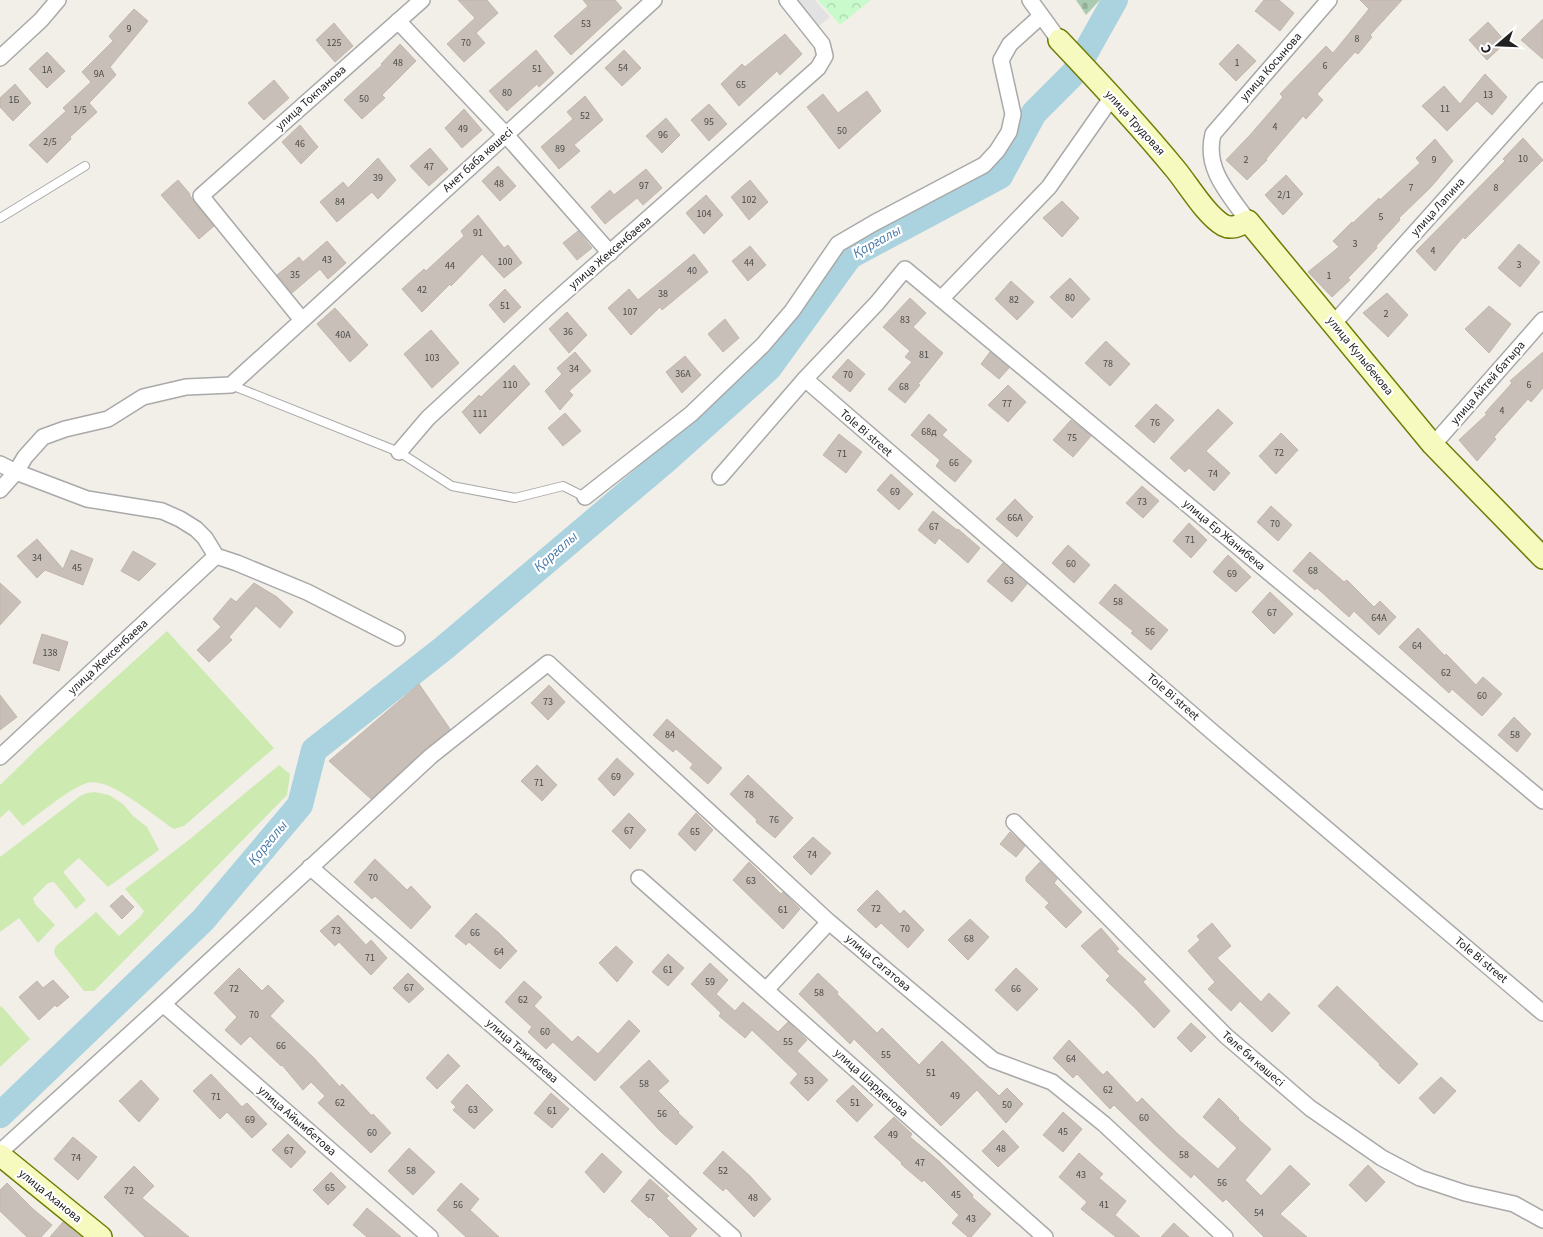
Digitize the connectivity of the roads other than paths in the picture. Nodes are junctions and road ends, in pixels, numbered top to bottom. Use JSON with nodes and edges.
{"nodes":[{"id":1,"x":58,"y":0,"type":"edge"},
{"id":2,"x":422,"y":0,"type":"edge"},
{"id":3,"x":654,"y":0,"type":"edge"},
{"id":4,"x":787,"y":0,"type":"edge"},
{"id":5,"x":1030,"y":0,"type":"edge"},
{"id":6,"x":1329,"y":0,"type":"edge"},
{"id":7,"x":1041,"y":16,"type":"junction"},
{"id":8,"x":398,"y":21,"type":"junction"},
{"id":9,"x":1058,"y":40,"type":"joint"},
{"id":10,"x":0,"y":58,"type":"edge"},
{"id":11,"x":1543,"y":90,"type":"edge"},
{"id":12,"x":1112,"y":97,"type":"junction"},
{"id":13,"x":1213,"y":134,"type":"joint"},
{"id":14,"x":506,"y":135,"type":"junction"},
{"id":15,"x":85,"y":166,"type":"dead end"},
{"id":16,"x":0,"y":218,"type":"edge"},
{"id":17,"x":1248,"y":221,"type":"junction"},
{"id":18,"x":610,"y":253,"type":"junction"},
{"id":19,"x":941,"y":299,"type":"junction"},
{"id":20,"x":302,"y":320,"type":"junction"},
{"id":21,"x":1543,"y":320,"type":"edge"},
{"id":22,"x":1334,"y":324,"type":"junction"},
{"id":23,"x":805,"y":379,"type":"junction"},
{"id":24,"x":231,"y":385,"type":"junction"},
{"id":25,"x":1434,"y":446,"type":"junction"},
{"id":26,"x":399,"y":452,"type":"junction"},
{"id":27,"x":0,"y":464,"type":"edge"},
{"id":28,"x":16,"y":472,"type":"junction"},
{"id":29,"x":720,"y":477,"type":"dead end"},
{"id":30,"x":0,"y":490,"type":"edge"},
{"id":31,"x":585,"y":497,"type":"joint"},
{"id":32,"x":216,"y":556,"type":"junction"},
{"id":33,"x":1543,"y":558,"type":"edge"},
{"id":34,"x":396,"y":638,"type":"dead end"},
{"id":35,"x":0,"y":758,"type":"edge"},
{"id":36,"x":1543,"y":801,"type":"edge"},
{"id":37,"x":1014,"y":822,"type":"dead end"},
{"id":38,"x":310,"y":867,"type":"junction"},
{"id":39,"x":639,"y":878,"type":"dead end"},
{"id":40,"x":829,"y":922,"type":"junction"},
{"id":41,"x":766,"y":990,"type":"junction"},
{"id":42,"x":163,"y":1004,"type":"junction"},
{"id":43,"x":1543,"y":1013,"type":"edge"},
{"id":44,"x":1,"y":1156,"type":"edge"},
{"id":45,"x":1543,"y":1220,"type":"edge"},
{"id":46,"x":101,"y":1237,"type":"edge"},
{"id":47,"x":430,"y":1237,"type":"edge"},
{"id":48,"x":733,"y":1237,"type":"edge"},
{"id":49,"x":1045,"y":1237,"type":"edge"},
{"id":50,"x":1225,"y":1237,"type":"edge"}],
"edges":[{"from":1,"to":10,"type":"street"},
{"from":2,"to":8,"type":"street","name":"улица Токпанова"},
{"from":3,"to":14,"type":"street","name":"Анет баба көшесі"},
{"from":4,"to":18,"type":"street","name":"улица Жексенбаева"},
{"from":5,"to":7,"type":"street","name":"улица Трудовая"},
{"from":6,"to":13,"type":"street","name":"улица Косынова"},
{"from":7,"to":9,"type":"street","name":"улица Трудовая"},
{"from":7,"to":31,"type":"street"},
{"from":8,"to":14,"type":"street"},
{"from":8,"to":20,"type":"street","name":"улица Токпанова"},
{"from":9,"to":12,"type":"street","name":"улица Трудовая"},
{"from":11,"to":22,"type":"street","name":"улица Лапина"},
{"from":12,"to":17,"type":"street","name":"улица Трудовая"},
{"from":12,"to":19,"type":"street"},
{"from":13,"to":17,"type":"street","name":"улица Кулыбекова"},
{"from":14,"to":18,"type":"street"},
{"from":14,"to":20,"type":"street","name":"Анет баба көшесі"},
{"from":15,"to":16,"type":"lane"},
{"from":17,"to":22,"type":"street","name":"улица Кулыбекова"},
{"from":18,"to":26,"type":"street","name":"улица Жексенбаева"},
{"from":19,"to":23,"type":"street","name":"улица Ер Жанибека"},
{"from":19,"to":36,"type":"street","name":"улица Ер Жанибека"},
{"from":20,"to":24,"type":"street","name":"Анет баба көшесі"},
{"from":21,"to":25,"type":"street","name":"улица Айтей батыра"},
{"from":22,"to":25,"type":"street","name":"улица Кулыбекова"},
{"from":23,"to":29,"type":"street"},
{"from":23,"to":43,"type":"street","name":"Tole Bi street"},
{"from":24,"to":26,"type":"lane"},
{"from":24,"to":28,"type":"street"},
{"from":25,"to":33,"type":"street","name":"улица Кулыбекова"},
{"from":26,"to":31,"type":"lane"},
{"from":27,"to":28,"type":"street"},
{"from":28,"to":30,"type":"street"},
{"from":28,"to":32,"type":"street"},
{"from":32,"to":34,"type":"street"},
{"from":32,"to":35,"type":"street","name":"улица Жексенбаева"},
{"from":37,"to":45,"type":"street","name":"Төле би көшесі"},
{"from":38,"to":40,"type":"street","name":"улица Сагатова"},
{"from":38,"to":42,"type":"street"},
{"from":38,"to":48,"type":"street","name":"улица Тажибаева"},
{"from":39,"to":41,"type":"street","name":"улица Шарденова"},
{"from":40,"to":41,"type":"street"},
{"from":40,"to":50,"type":"street","name":"улица Сагатова"},
{"from":41,"to":49,"type":"street","name":"улица Шарденова"},
{"from":42,"to":44,"type":"street"},
{"from":42,"to":47,"type":"street","name":"улица Айымбетова"},
{"from":44,"to":46,"type":"street","name":"улица Аханова"}]}
